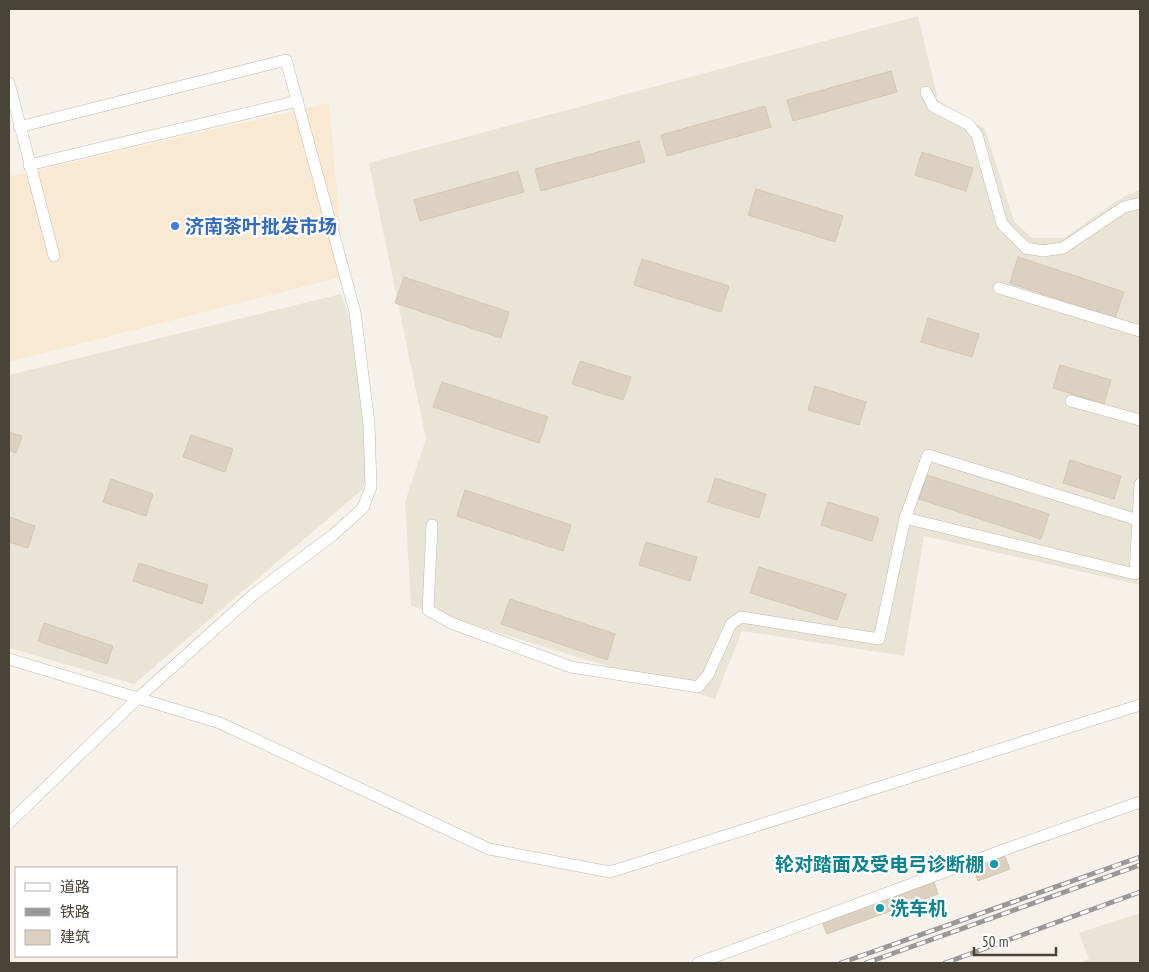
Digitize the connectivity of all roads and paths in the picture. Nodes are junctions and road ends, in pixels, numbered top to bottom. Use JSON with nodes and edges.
{"nodes":[{"id":1,"x":9,"y":83,"type":"edge"},
{"id":2,"x":926,"y":92,"type":"dead end"},
{"id":3,"x":298,"y":101,"type":"junction"},
{"id":4,"x":20,"y":127,"type":"junction"},
{"id":5,"x":29,"y":165,"type":"junction"},
{"id":6,"x":1140,"y":203,"type":"edge"},
{"id":7,"x":54,"y":256,"type":"dead end"},
{"id":8,"x":999,"y":288,"type":"dead end"},
{"id":9,"x":1140,"y":331,"type":"edge"},
{"id":10,"x":1071,"y":401,"type":"dead end"},
{"id":11,"x":1140,"y":420,"type":"edge"},
{"id":12,"x":1140,"y":484,"type":"edge"},
{"id":13,"x":905,"y":518,"type":"junction"},
{"id":14,"x":1138,"y":520,"type":"junction"},
{"id":15,"x":432,"y":525,"type":"dead end"},
{"id":16,"x":9,"y":659,"type":"edge"},
{"id":17,"x":137,"y":699,"type":"junction"},
{"id":18,"x":1140,"y":705,"type":"edge"},
{"id":19,"x":1140,"y":802,"type":"edge"},
{"id":20,"x":9,"y":823,"type":"edge"},
{"id":21,"x":698,"y":963,"type":"edge"}],
"edges":[{"from":1,"to":4,"type":"street"},
{"from":2,"to":6,"type":"street"},
{"from":3,"to":4,"type":"street"},
{"from":3,"to":5,"type":"street"},
{"from":3,"to":17,"type":"street"},
{"from":4,"to":5,"type":"street"},
{"from":5,"to":7,"type":"street"},
{"from":8,"to":9,"type":"street"},
{"from":10,"to":11,"type":"street"},
{"from":12,"to":14,"type":"street"},
{"from":13,"to":14,"type":"street"},
{"from":13,"to":14,"type":"street"},
{"from":13,"to":15,"type":"street"},
{"from":16,"to":17,"type":"street"},
{"from":17,"to":18,"type":"street"},
{"from":17,"to":20,"type":"street"},
{"from":19,"to":21,"type":"street"}]}
